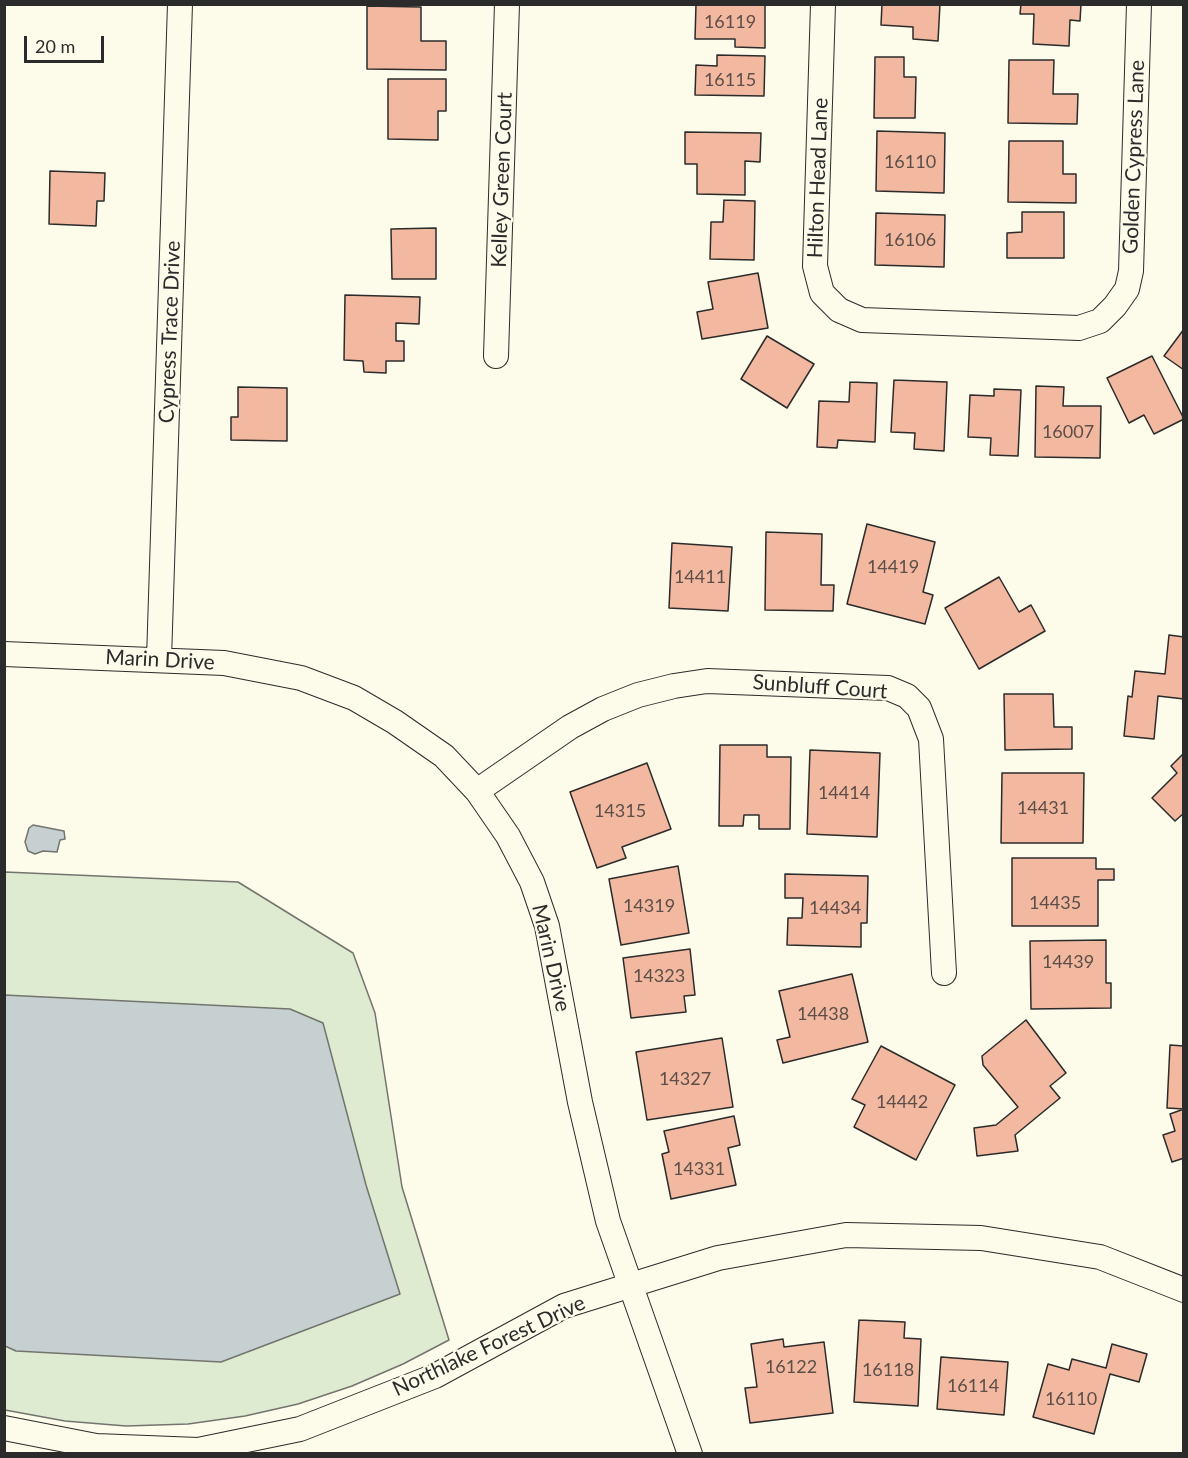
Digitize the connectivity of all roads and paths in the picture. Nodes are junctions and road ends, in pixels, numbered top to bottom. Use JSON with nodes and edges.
{"nodes":[{"id":1,"x":180,"y":4,"type":"edge"},
{"id":2,"x":507,"y":4,"type":"edge"},
{"id":3,"x":823,"y":4,"type":"edge"},
{"id":4,"x":1139,"y":4,"type":"edge"},
{"id":5,"x":1115,"y":306,"type":"joint"},
{"id":6,"x":496,"y":356,"type":"dead end"},
{"id":7,"x":4,"y":654,"type":"edge"},
{"id":8,"x":159,"y":659,"type":"junction"},
{"id":9,"x":477,"y":790,"type":"junction"},
{"id":10,"x":944,"y":973,"type":"dead end"},
{"id":11,"x":630,"y":1285,"type":"junction"},
{"id":12,"x":1184,"y":1290,"type":"edge"},
{"id":13,"x":4,"y":1428,"type":"edge"},
{"id":14,"x":95,"y":1450,"type":"edge"},
{"id":15,"x":690,"y":1454,"type":"edge"}],
"edges":[{"from":1,"to":8,"type":"street","name":"Cypress Trace Drive"},
{"from":2,"to":6,"type":"street","name":"Kelley Green Court"},
{"from":3,"to":5,"type":"street","name":"Hilton Head Lane"},
{"from":4,"to":5,"type":"street","name":"Golden Cypress Lane"},
{"from":7,"to":8,"type":"street","name":"Marin Drive"},
{"from":8,"to":9,"type":"street","name":"Marin Drive"},
{"from":9,"to":10,"type":"street","name":"Sunbluff Court"},
{"from":9,"to":11,"type":"street","name":"Marin Drive"},
{"from":11,"to":12,"type":"street","name":"Northlake Forest Drive"},
{"from":11,"to":14,"type":"street","name":"Northlake Forest Drive"},
{"from":11,"to":15,"type":"street","name":"Marin Drive"},
{"from":13,"to":14,"type":"street","name":"Northlake Forest Drive"}]}
